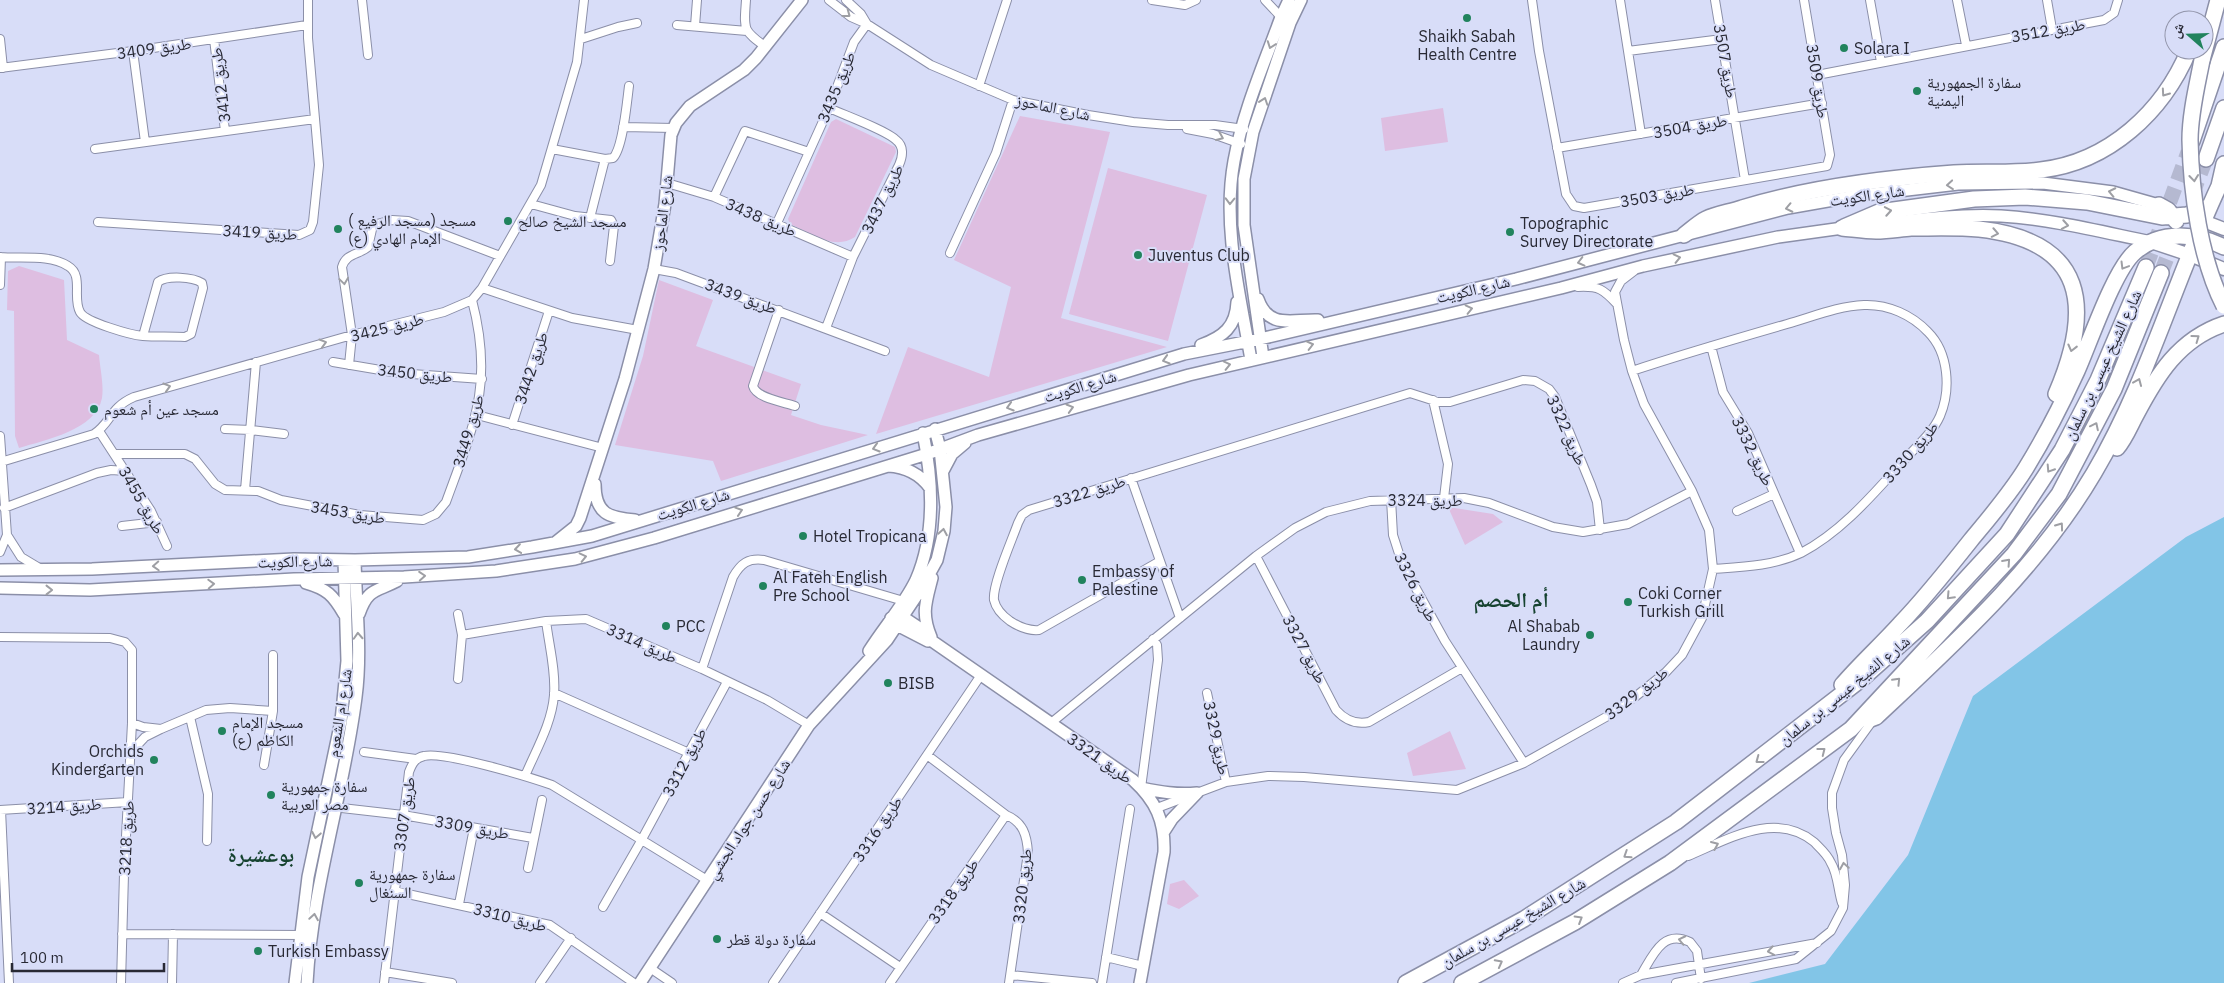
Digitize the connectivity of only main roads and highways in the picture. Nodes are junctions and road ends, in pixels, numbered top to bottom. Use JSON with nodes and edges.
{"nodes":[{"id":1,"x":802,"y":0,"type":"edge"},
{"id":2,"x":1289,"y":0,"type":"edge"},
{"id":3,"x":1301,"y":0,"type":"edge"},
{"id":4,"x":2218,"y":0,"type":"edge"},
{"id":5,"x":2224,"y":48,"type":"edge"},
{"id":6,"x":2185,"y":60,"type":"edge"},
{"id":7,"x":2224,"y":108,"type":"edge"},
{"id":8,"x":2188,"y":152,"type":"tunnel mouth"},
{"id":9,"x":2206,"y":159,"type":"tunnel mouth"},
{"id":10,"x":2224,"y":164,"type":"edge"},
{"id":11,"x":2159,"y":205,"type":"joint"},
{"id":12,"x":2209,"y":207,"type":"junction"},
{"id":13,"x":2180,"y":216,"type":"junction"},
{"id":14,"x":2203,"y":221,"type":"junction"},
{"id":15,"x":1842,"y":228,"type":"junction"},
{"id":16,"x":2224,"y":229,"type":"edge"},
{"id":17,"x":1684,"y":235,"type":"junction"},
{"id":18,"x":2190,"y":236,"type":"junction"},
{"id":19,"x":2151,"y":242,"type":"junction"},
{"id":20,"x":2224,"y":247,"type":"edge"},
{"id":21,"x":2190,"y":255,"type":"junction"},
{"id":22,"x":2146,"y":267,"type":"tunnel mouth"},
{"id":23,"x":2224,"y":269,"type":"edge"},
{"id":24,"x":2161,"y":273,"type":"tunnel mouth"},
{"id":25,"x":1251,"y":282,"type":"junction"},
{"id":26,"x":1238,"y":283,"type":"junction"},
{"id":27,"x":2224,"y":306,"type":"edge"},
{"id":28,"x":1330,"y":322,"type":"junction"},
{"id":29,"x":2224,"y":324,"type":"edge"},
{"id":30,"x":1260,"y":339,"type":"junction"},
{"id":31,"x":1248,"y":341,"type":"junction"},
{"id":32,"x":1184,"y":354,"type":"junction"},
{"id":33,"x":1263,"y":357,"type":"junction"},
{"id":34,"x":1251,"y":360,"type":"junction"},
{"id":35,"x":935,"y":429,"type":"junction"},
{"id":36,"x":922,"y":433,"type":"junction"},
{"id":37,"x":978,"y":435,"type":"junction"},
{"id":38,"x":940,"y":449,"type":"junction"},
{"id":39,"x":927,"y":454,"type":"junction"},
{"id":40,"x":881,"y":466,"type":"junction"},
{"id":41,"x":943,"y":471,"type":"junction"},
{"id":42,"x":596,"y":474,"type":"junction"},
{"id":43,"x":930,"y":488,"type":"junction"},
{"id":44,"x":2006,"y":498,"type":"junction"},
{"id":45,"x":2076,"y":503,"type":"junction"},
{"id":46,"x":642,"y":520,"type":"junction"},
{"id":47,"x":555,"y":543,"type":"junction"},
{"id":48,"x":350,"y":560,"type":"junction"},
{"id":49,"x":937,"y":560,"type":"junction"},
{"id":50,"x":0,"y":570,"type":"edge"},
{"id":51,"x":404,"y":577,"type":"junction"},
{"id":52,"x":294,"y":579,"type":"junction"},
{"id":53,"x":350,"y":579,"type":"junction"},
{"id":54,"x":0,"y":588,"type":"edge"},
{"id":55,"x":908,"y":602,"type":"junction"},
{"id":56,"x":345,"y":614,"type":"junction"},
{"id":57,"x":357,"y":618,"type":"junction"},
{"id":58,"x":896,"y":618,"type":"junction"},
{"id":59,"x":920,"y":638,"type":"junction"},
{"id":60,"x":886,"y":640,"type":"junction"},
{"id":61,"x":932,"y":641,"type":"junction"},
{"id":62,"x":854,"y":675,"type":"junction"},
{"id":63,"x":1824,"y":707,"type":"junction"},
{"id":64,"x":1851,"y":728,"type":"junction"},
{"id":65,"x":1141,"y":788,"type":"junction"},
{"id":66,"x":1163,"y":833,"type":"junction"},
{"id":67,"x":295,"y":983,"type":"edge"},
{"id":68,"x":307,"y":983,"type":"edge"},
{"id":69,"x":640,"y":983,"type":"edge"},
{"id":70,"x":1140,"y":983,"type":"edge"},
{"id":71,"x":1406,"y":983,"type":"edge"},
{"id":72,"x":1462,"y":983,"type":"edge"}],
"edges":[{"from":1,"to":42,"type":"main road","name":"شارع الماحوز"},
{"from":2,"to":26,"type":"main road","one_way":true},
{"from":25,"to":3,"type":"main road","one_way":true},
{"from":4,"to":27,"type":"highway","one_way":true,"bridge":true},
{"from":5,"to":8,"type":"highway"},
{"from":6,"to":17,"type":"highway","one_way":true},
{"from":7,"to":9,"type":"highway"},
{"from":10,"to":12,"type":"highway"},
{"from":11,"to":13,"type":"highway"},
{"from":11,"to":17,"type":"main road","name":"شارع الكويت","one_way":true},
{"from":12,"to":13,"type":"highway"},
{"from":12,"to":14,"type":"highway"},
{"from":13,"to":14,"type":"main road"},
{"from":15,"to":13,"type":"highway","one_way":true},
{"from":13,"to":18,"type":"highway"},
{"from":14,"to":16,"type":"main road"},
{"from":14,"to":18,"type":"highway"},
{"from":15,"to":19,"type":"main road","name":"شارع الكويت","one_way":true},
{"from":33,"to":15,"type":"main road","name":"شارع الكويت","one_way":true},
{"from":15,"to":44,"type":"highway","one_way":true},
{"from":17,"to":28,"type":"main road","name":"شارع الكويت","one_way":true},
{"from":18,"to":19,"type":"highway"},
{"from":18,"to":20,"type":"highway"},
{"from":18,"to":21,"type":"highway"},
{"from":19,"to":21,"type":"main road"},
{"from":19,"to":44,"type":"highway","one_way":true},
{"from":21,"to":23,"type":"main road"},
{"from":45,"to":21,"type":"highway","one_way":true},
{"from":22,"to":63,"type":"highway","name":"شارع الشيخ عيسى بن سلمان","one_way":true},
{"from":64,"to":24,"type":"highway","name":"شارع الشيخ عيسى بن سلمان","one_way":true},
{"from":25,"to":28,"type":"main road"},
{"from":25,"to":30,"type":"main road"},
{"from":26,"to":31,"type":"main road"},
{"from":26,"to":32,"type":"main road"},
{"from":28,"to":30,"type":"main road","name":"شارع الكويت"},
{"from":45,"to":29,"type":"highway","one_way":true},
{"from":30,"to":31,"type":"main road","name":"شارع الكويت"},
{"from":30,"to":33,"type":"main road"},
{"from":31,"to":32,"type":"main road","name":"شارع الكويت"},
{"from":31,"to":34,"type":"main road"},
{"from":32,"to":35,"type":"main road","name":"شارع الكويت","one_way":true},
{"from":33,"to":34,"type":"main road","name":"شارع الكويت"},
{"from":37,"to":34,"type":"main road","name":"شارع الكويت","one_way":true},
{"from":35,"to":36,"type":"main road","name":"شارع الكويت"},
{"from":35,"to":38,"type":"main road","name":"شارع حسن جواد الجشي"},
{"from":36,"to":39,"type":"main road","name":"شارع حسن جواد الجشي"},
{"from":36,"to":46,"type":"main road","name":"شارع الكويت","one_way":true},
{"from":37,"to":38,"type":"main road","name":"شارع الكويت"},
{"from":37,"to":41,"type":"main road"},
{"from":38,"to":39,"type":"main road","name":"شارع الكويت"},
{"from":38,"to":41,"type":"main road","name":"شارع حسن جواد الجشي"},
{"from":39,"to":40,"type":"main road","name":"شارع الكويت"},
{"from":39,"to":43,"type":"main road","name":"شارع حسن جواد الجشي"},
{"from":40,"to":43,"type":"main road"},
{"from":51,"to":40,"type":"main road","name":"شارع الكويت","one_way":true},
{"from":49,"to":41,"type":"main road","name":"شارع حسن جواد الجشي","one_way":true},
{"from":42,"to":46,"type":"main road","name":"شارع الماحوز"},
{"from":42,"to":47,"type":"main road","name":"شارع الماحوز"},
{"from":43,"to":55,"type":"main road","name":"شارع حسن جواد الجشي"},
{"from":44,"to":63,"type":"highway"},
{"from":64,"to":45,"type":"highway","one_way":true},
{"from":46,"to":47,"type":"main road","name":"شارع الكويت"},
{"from":47,"to":48,"type":"main road","name":"شارع الكويت","one_way":true},
{"from":48,"to":50,"type":"main road","name":"شارع الكويت","one_way":true},
{"from":48,"to":53,"type":"main road","name":"شارع ام الشعوم"},
{"from":49,"to":55,"type":"main road","name":"شارع حسن جواد الجشي"},
{"from":49,"to":61,"type":"main road"},
{"from":51,"to":53,"type":"main road","name":"شارع الكويت"},
{"from":51,"to":57,"type":"main road"},
{"from":52,"to":53,"type":"main road","name":"شارع الكويت"},
{"from":54,"to":52,"type":"main road","name":"شارع الكويت","one_way":true},
{"from":52,"to":56,"type":"main road"},
{"from":53,"to":56,"type":"main road","name":"شارع ام الشعوم"},
{"from":53,"to":57,"type":"main road","name":"شارع ام الشعوم"},
{"from":55,"to":58,"type":"main road","name":"شارع حسن جواد الجشي"},
{"from":56,"to":67,"type":"main road","name":"شارع ام الشعوم","one_way":true},
{"from":68,"to":57,"type":"main road","name":"شارع ام الشعوم","one_way":true},
{"from":58,"to":59,"type":"main road"},
{"from":58,"to":60,"type":"main road","name":"شارع حسن جواد الجشي"},
{"from":58,"to":61,"type":"main road","name":"طريق 3321"},
{"from":58,"to":62,"type":"main road","name":"شارع حسن جواد الجشي"},
{"from":59,"to":60,"type":"main road"},
{"from":59,"to":61,"type":"main road"},
{"from":60,"to":62,"type":"main road","name":"شارع حسن جواد الجشي"},
{"from":61,"to":65,"type":"main road","name":"طريق 3321"},
{"from":62,"to":69,"type":"main road","name":"شارع حسن جواد الجشي"},
{"from":63,"to":71,"type":"highway","name":"شارع الشيخ عيسى بن سلمان","one_way":true},
{"from":72,"to":64,"type":"highway","name":"شارع الشيخ عيسى بن سلمان","one_way":true},
{"from":65,"to":66,"type":"main road","name":"طريق 3321"},
{"from":65,"to":66,"type":"main road"},
{"from":66,"to":70,"type":"main road","name":"طريق 3321"}]}
